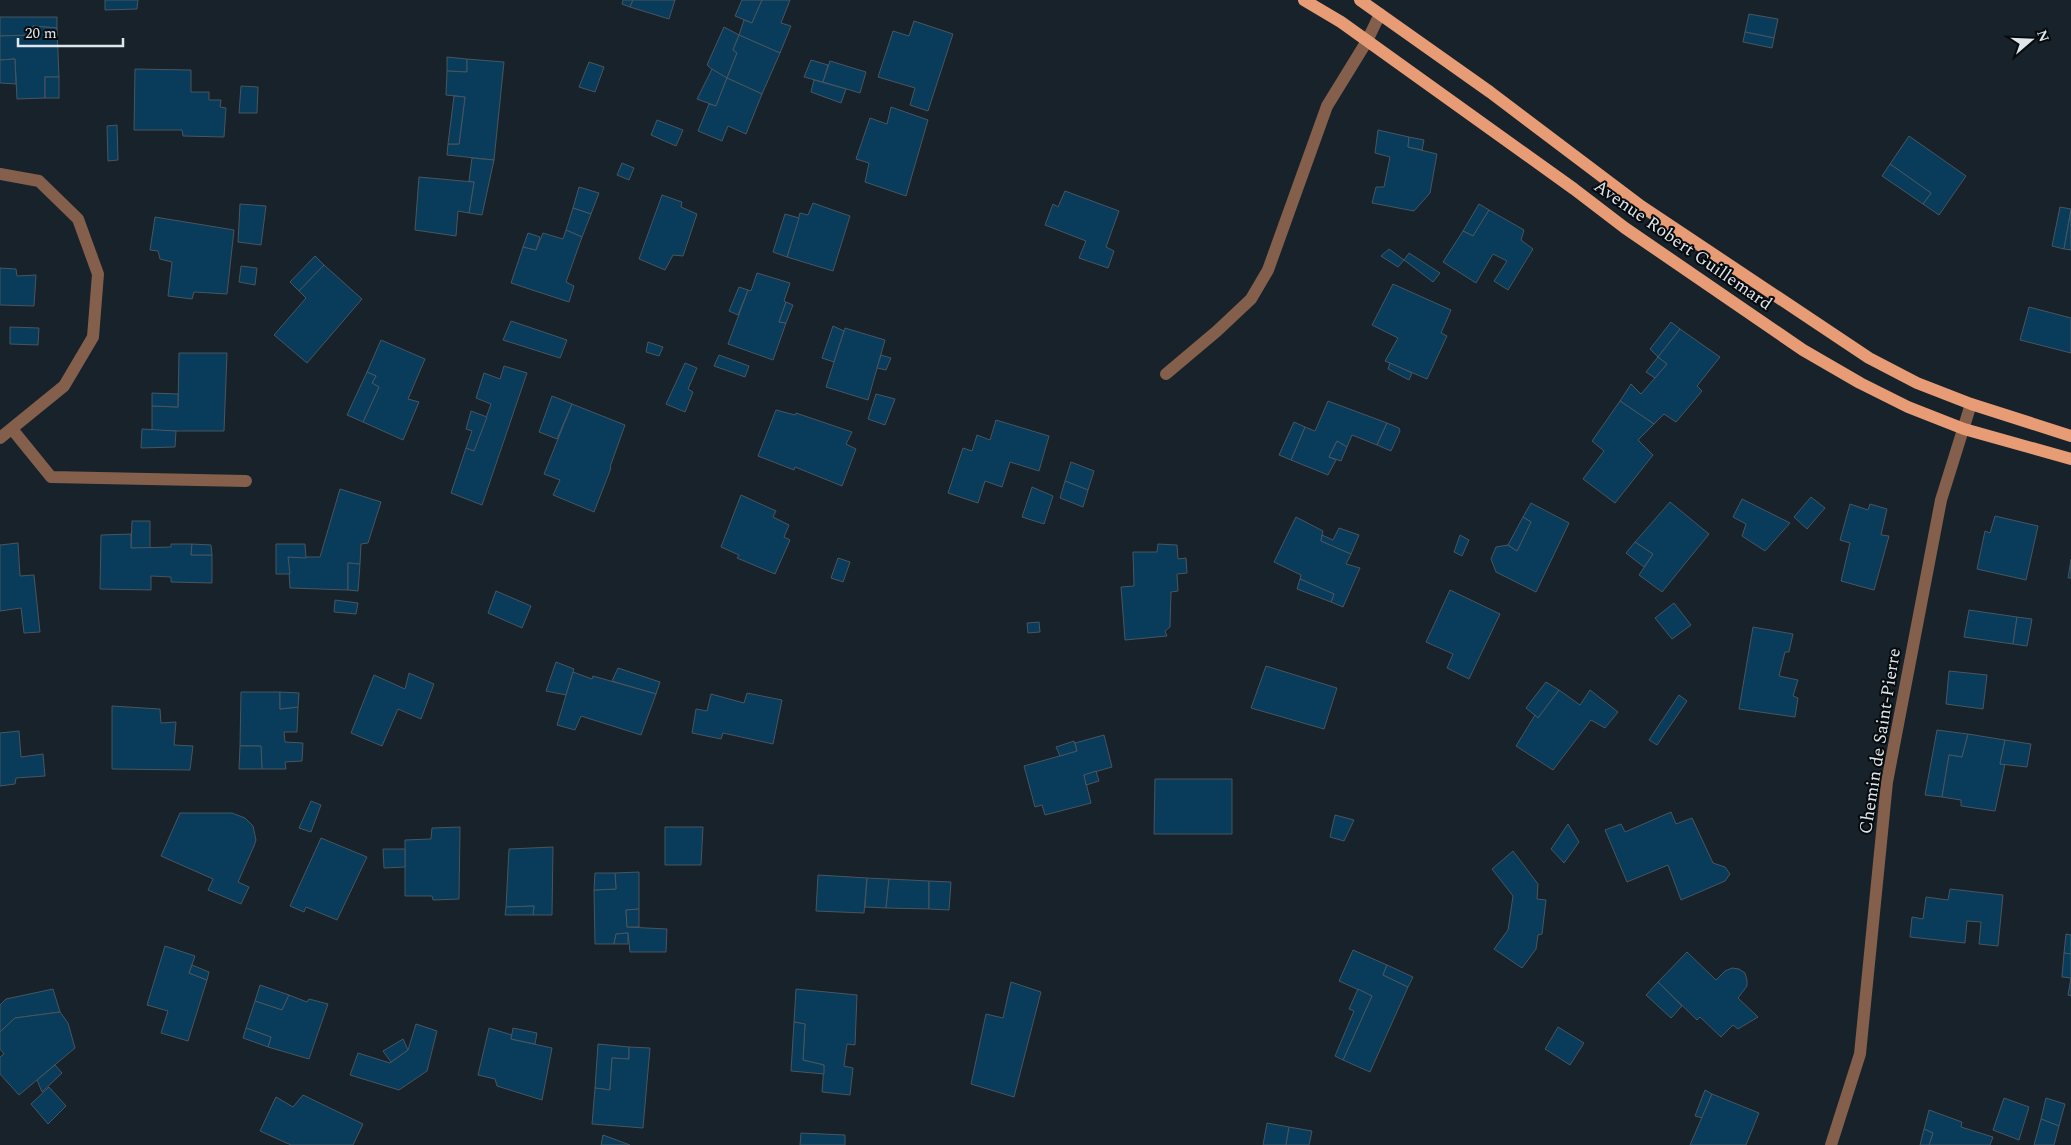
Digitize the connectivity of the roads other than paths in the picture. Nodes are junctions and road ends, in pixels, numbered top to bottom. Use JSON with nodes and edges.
{"nodes":[{"id":1,"x":1304,"y":0,"type":"edge"},
{"id":2,"x":1360,"y":0,"type":"edge"},
{"id":3,"x":1380,"y":14,"type":"junction"},
{"id":4,"x":1367,"y":40,"type":"junction"},
{"id":5,"x":0,"y":174,"type":"edge"},
{"id":6,"x":1166,"y":374,"type":"dead end"},
{"id":7,"x":1971,"y":404,"type":"junction"},
{"id":8,"x":12,"y":429,"type":"junction"},
{"id":9,"x":1964,"y":430,"type":"junction"},
{"id":10,"x":2071,"y":436,"type":"edge"},
{"id":11,"x":0,"y":438,"type":"edge"},
{"id":12,"x":2071,"y":459,"type":"edge"},
{"id":13,"x":246,"y":480,"type":"dead end"},
{"id":14,"x":1831,"y":1145,"type":"edge"}],
"edges":[{"from":1,"to":4,"type":"main road","name":"Avenue Robert Guillemard"},
{"from":2,"to":3,"type":"main road","name":"Avenue Robert Guillemard"},
{"from":3,"to":4,"type":"street"},
{"from":3,"to":7,"type":"main road","name":"Avenue Robert Guillemard"},
{"from":4,"to":6,"type":"street"},
{"from":4,"to":9,"type":"main road","name":"Avenue Robert Guillemard"},
{"from":5,"to":8,"type":"street"},
{"from":7,"to":9,"type":"street","name":"Chemin de Saint-Pierre"},
{"from":7,"to":10,"type":"main road","name":"Avenue Robert Guillemard"},
{"from":8,"to":11,"type":"street"},
{"from":8,"to":13,"type":"street"},
{"from":9,"to":12,"type":"main road","name":"Avenue Robert Guillemard"},
{"from":9,"to":14,"type":"street","name":"Chemin de Saint-Pierre"}]}
